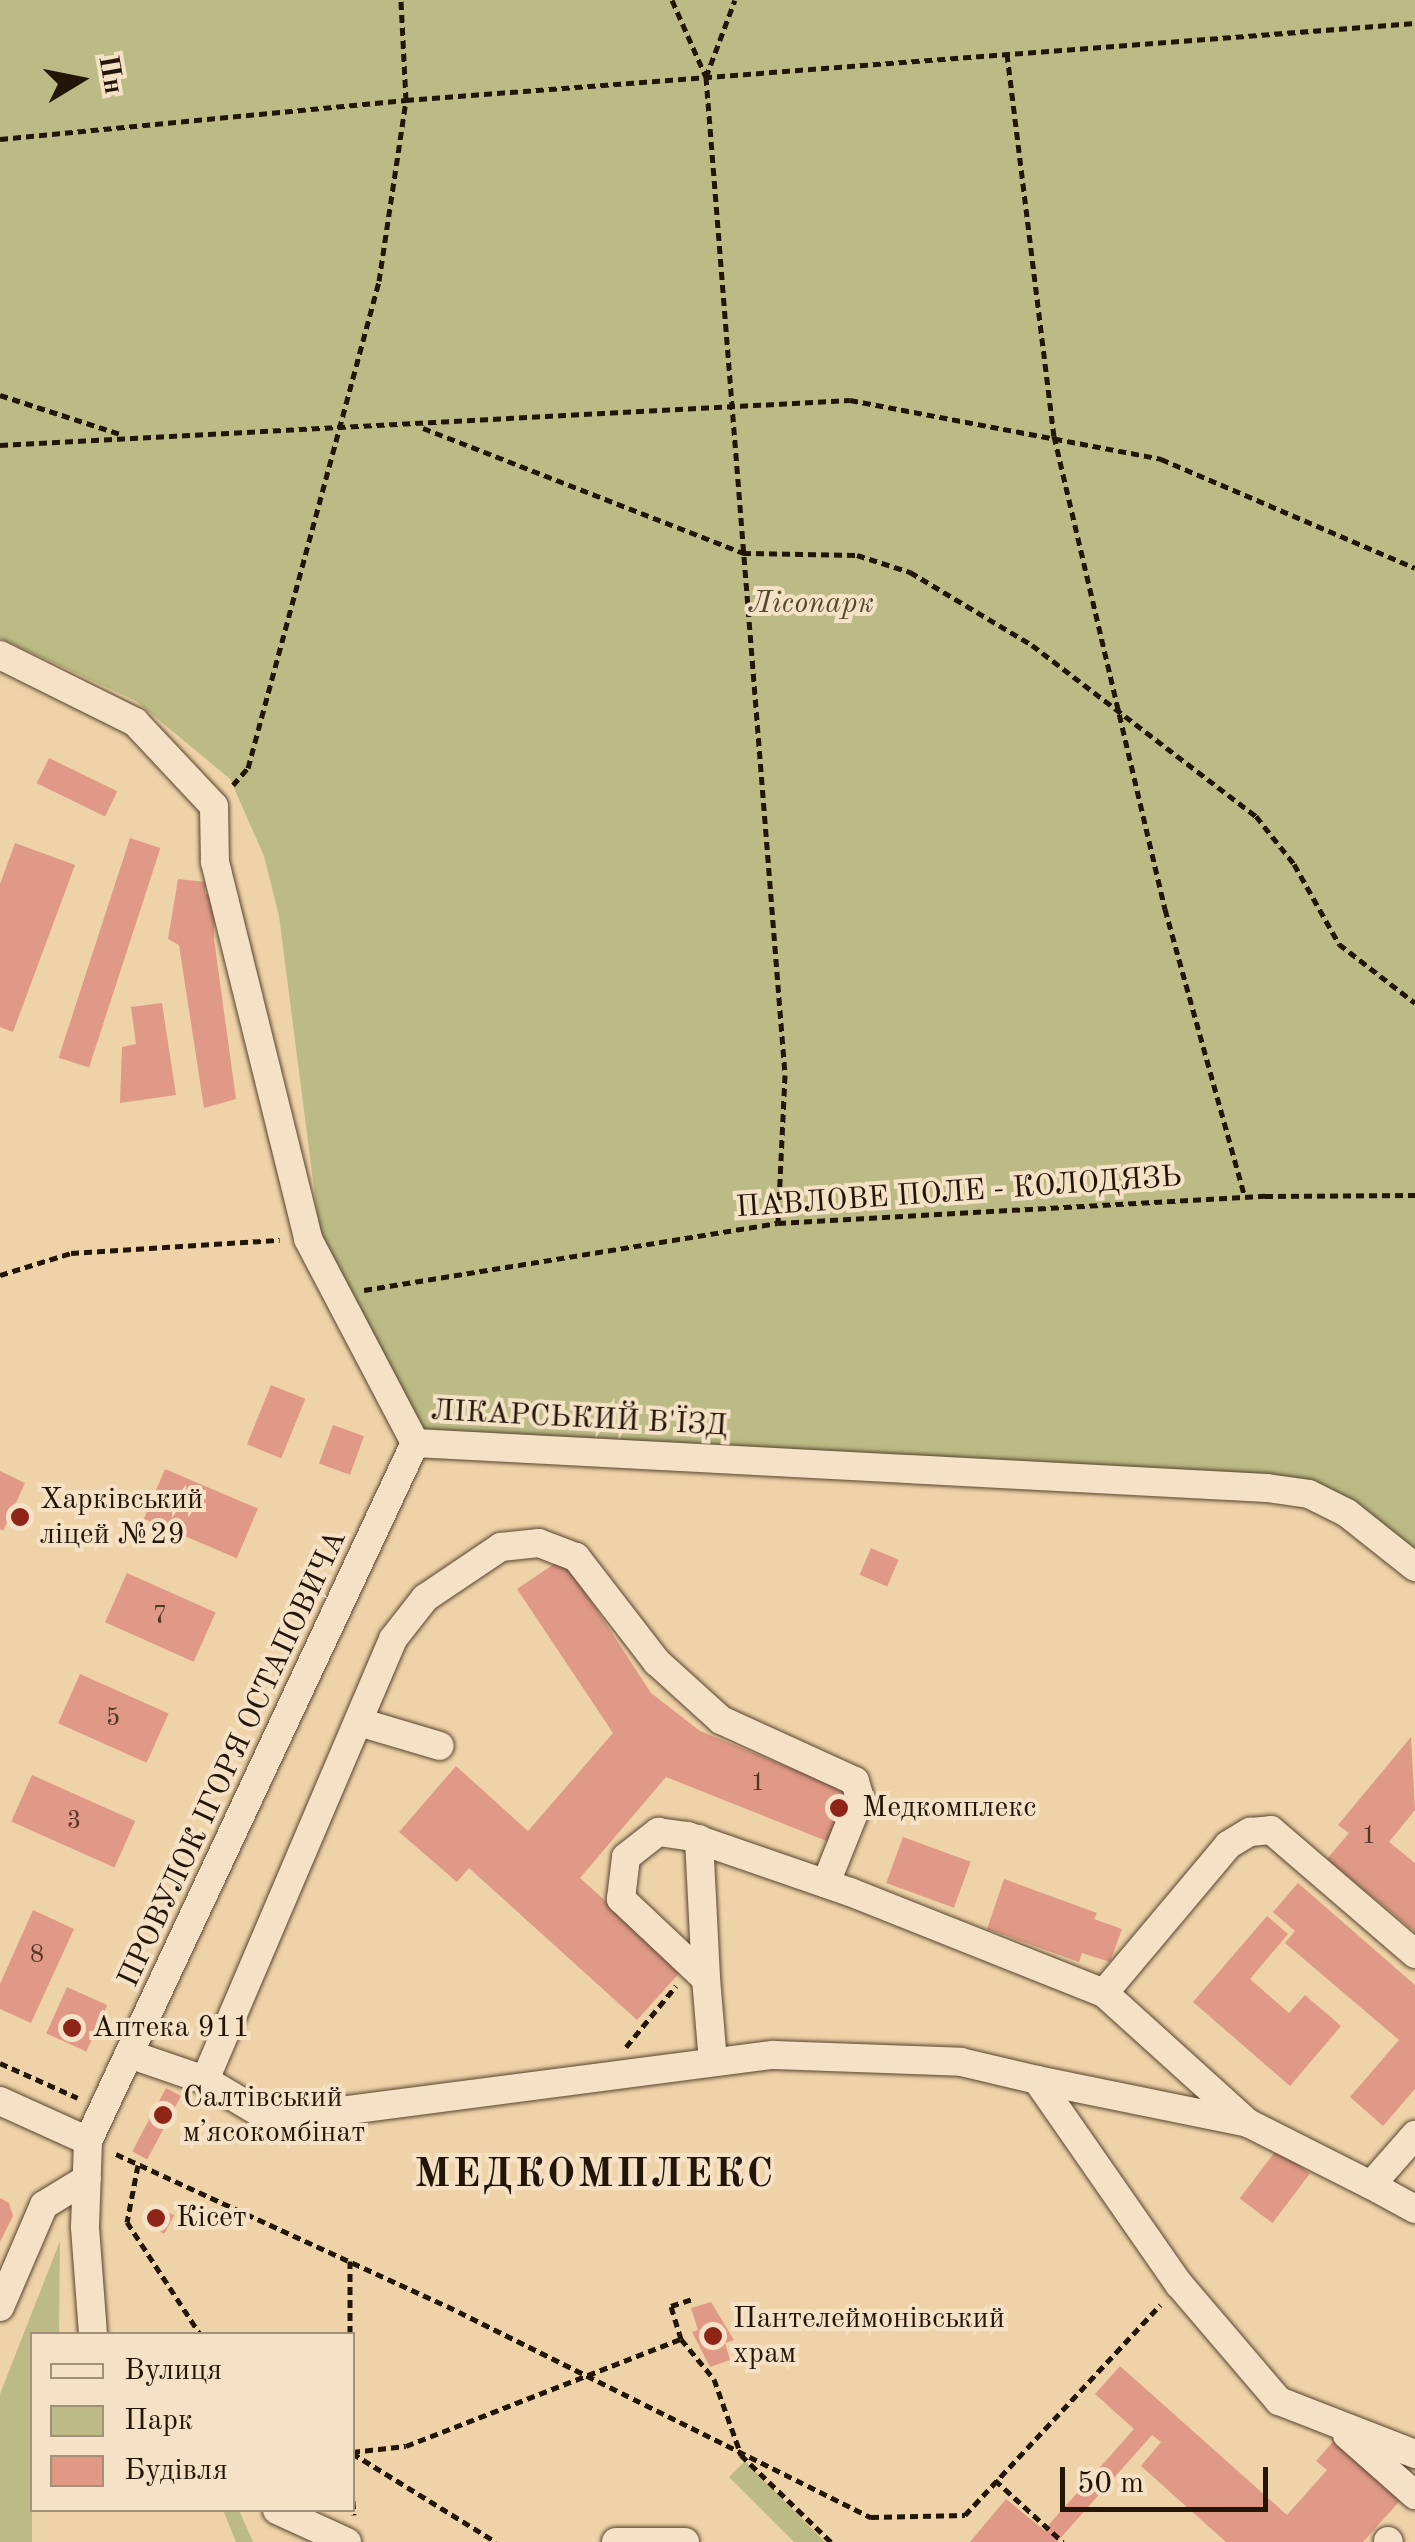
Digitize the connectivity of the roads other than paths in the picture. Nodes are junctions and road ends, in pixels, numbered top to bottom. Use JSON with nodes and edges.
{"nodes":[{"id":1,"x":0,"y":655,"type":"edge"},
{"id":2,"x":414,"y":1444,"type":"junction"},
{"id":3,"x":1415,"y":1567,"type":"edge"},
{"id":4,"x":359,"y":1722,"type":"junction"},
{"id":5,"x":440,"y":1746,"type":"dead end"},
{"id":6,"x":699,"y":1839,"type":"junction"},
{"id":7,"x":826,"y":1883,"type":"junction"},
{"id":8,"x":1415,"y":1954,"type":"edge"},
{"id":9,"x":698,"y":1973,"type":"junction"},
{"id":10,"x":1104,"y":1992,"type":"junction"},
{"id":11,"x":132,"y":2056,"type":"junction"},
{"id":12,"x":712,"y":2062,"type":"junction"},
{"id":13,"x":204,"y":2080,"type":"junction"},
{"id":14,"x":1038,"y":2080,"type":"junction"},
{"id":15,"x":0,"y":2101,"type":"edge"},
{"id":16,"x":1248,"y":2123,"type":"junction"},
{"id":17,"x":1415,"y":2135,"type":"edge"},
{"id":18,"x":88,"y":2141,"type":"junction"},
{"id":19,"x":86,"y":2179,"type":"junction"},
{"id":20,"x":1371,"y":2185,"type":"junction"},
{"id":21,"x":1415,"y":2209,"type":"edge"},
{"id":22,"x":0,"y":2307,"type":"edge"},
{"id":23,"x":93,"y":2332,"type":"edge"},
{"id":24,"x":1338,"y":2427,"type":"junction"},
{"id":25,"x":1415,"y":2454,"type":"edge"},
{"id":26,"x":1415,"y":2495,"type":"edge"},
{"id":27,"x":281,"y":2512,"type":"edge"},
{"id":28,"x":624,"y":2541,"type":"edge"},
{"id":29,"x":347,"y":2542,"type":"edge"},
{"id":30,"x":684,"y":2542,"type":"edge"}],
"edges":[{"from":1,"to":2,"type":"street","name":"ЛІКАРСЬКИЙ В'ЇЗД"},
{"from":2,"to":3,"type":"street","name":"ЛІКАРСЬКИЙ В'ЇЗД"},
{"from":2,"to":11,"type":"street","name":"ПРОВУЛОК ІГОРЯ ОСТАПОВИЧА"},
{"from":4,"to":5,"type":"street"},
{"from":4,"to":7,"type":"street"},
{"from":4,"to":13,"type":"street"},
{"from":6,"to":7,"type":"street"},
{"from":6,"to":9,"type":"street"},
{"from":6,"to":9,"type":"street"},
{"from":7,"to":10,"type":"street"},
{"from":8,"to":10,"type":"street"},
{"from":9,"to":12,"type":"street"},
{"from":10,"to":16,"type":"street"},
{"from":11,"to":13,"type":"street"},
{"from":11,"to":18,"type":"street","name":"ПРОВУЛОК ІГОРЯ ОСТАПОВИЧА"},
{"from":12,"to":13,"type":"street"},
{"from":12,"to":14,"type":"street"},
{"from":14,"to":16,"type":"street"},
{"from":14,"to":24,"type":"street"},
{"from":15,"to":18,"type":"street"},
{"from":16,"to":20,"type":"street"},
{"from":17,"to":20,"type":"street"},
{"from":18,"to":19,"type":"street","name":"ПРОВУЛОК ІГОРЯ ОСТАПОВИЧА"},
{"from":19,"to":22,"type":"street"},
{"from":19,"to":23,"type":"street","name":"ПРОВУЛОК ІГОРЯ ОСТАПОВИЧА"},
{"from":20,"to":21,"type":"street"},
{"from":24,"to":25,"type":"street"},
{"from":24,"to":26,"type":"street"},
{"from":27,"to":29,"type":"street"},
{"from":28,"to":30,"type":"street"}]}
